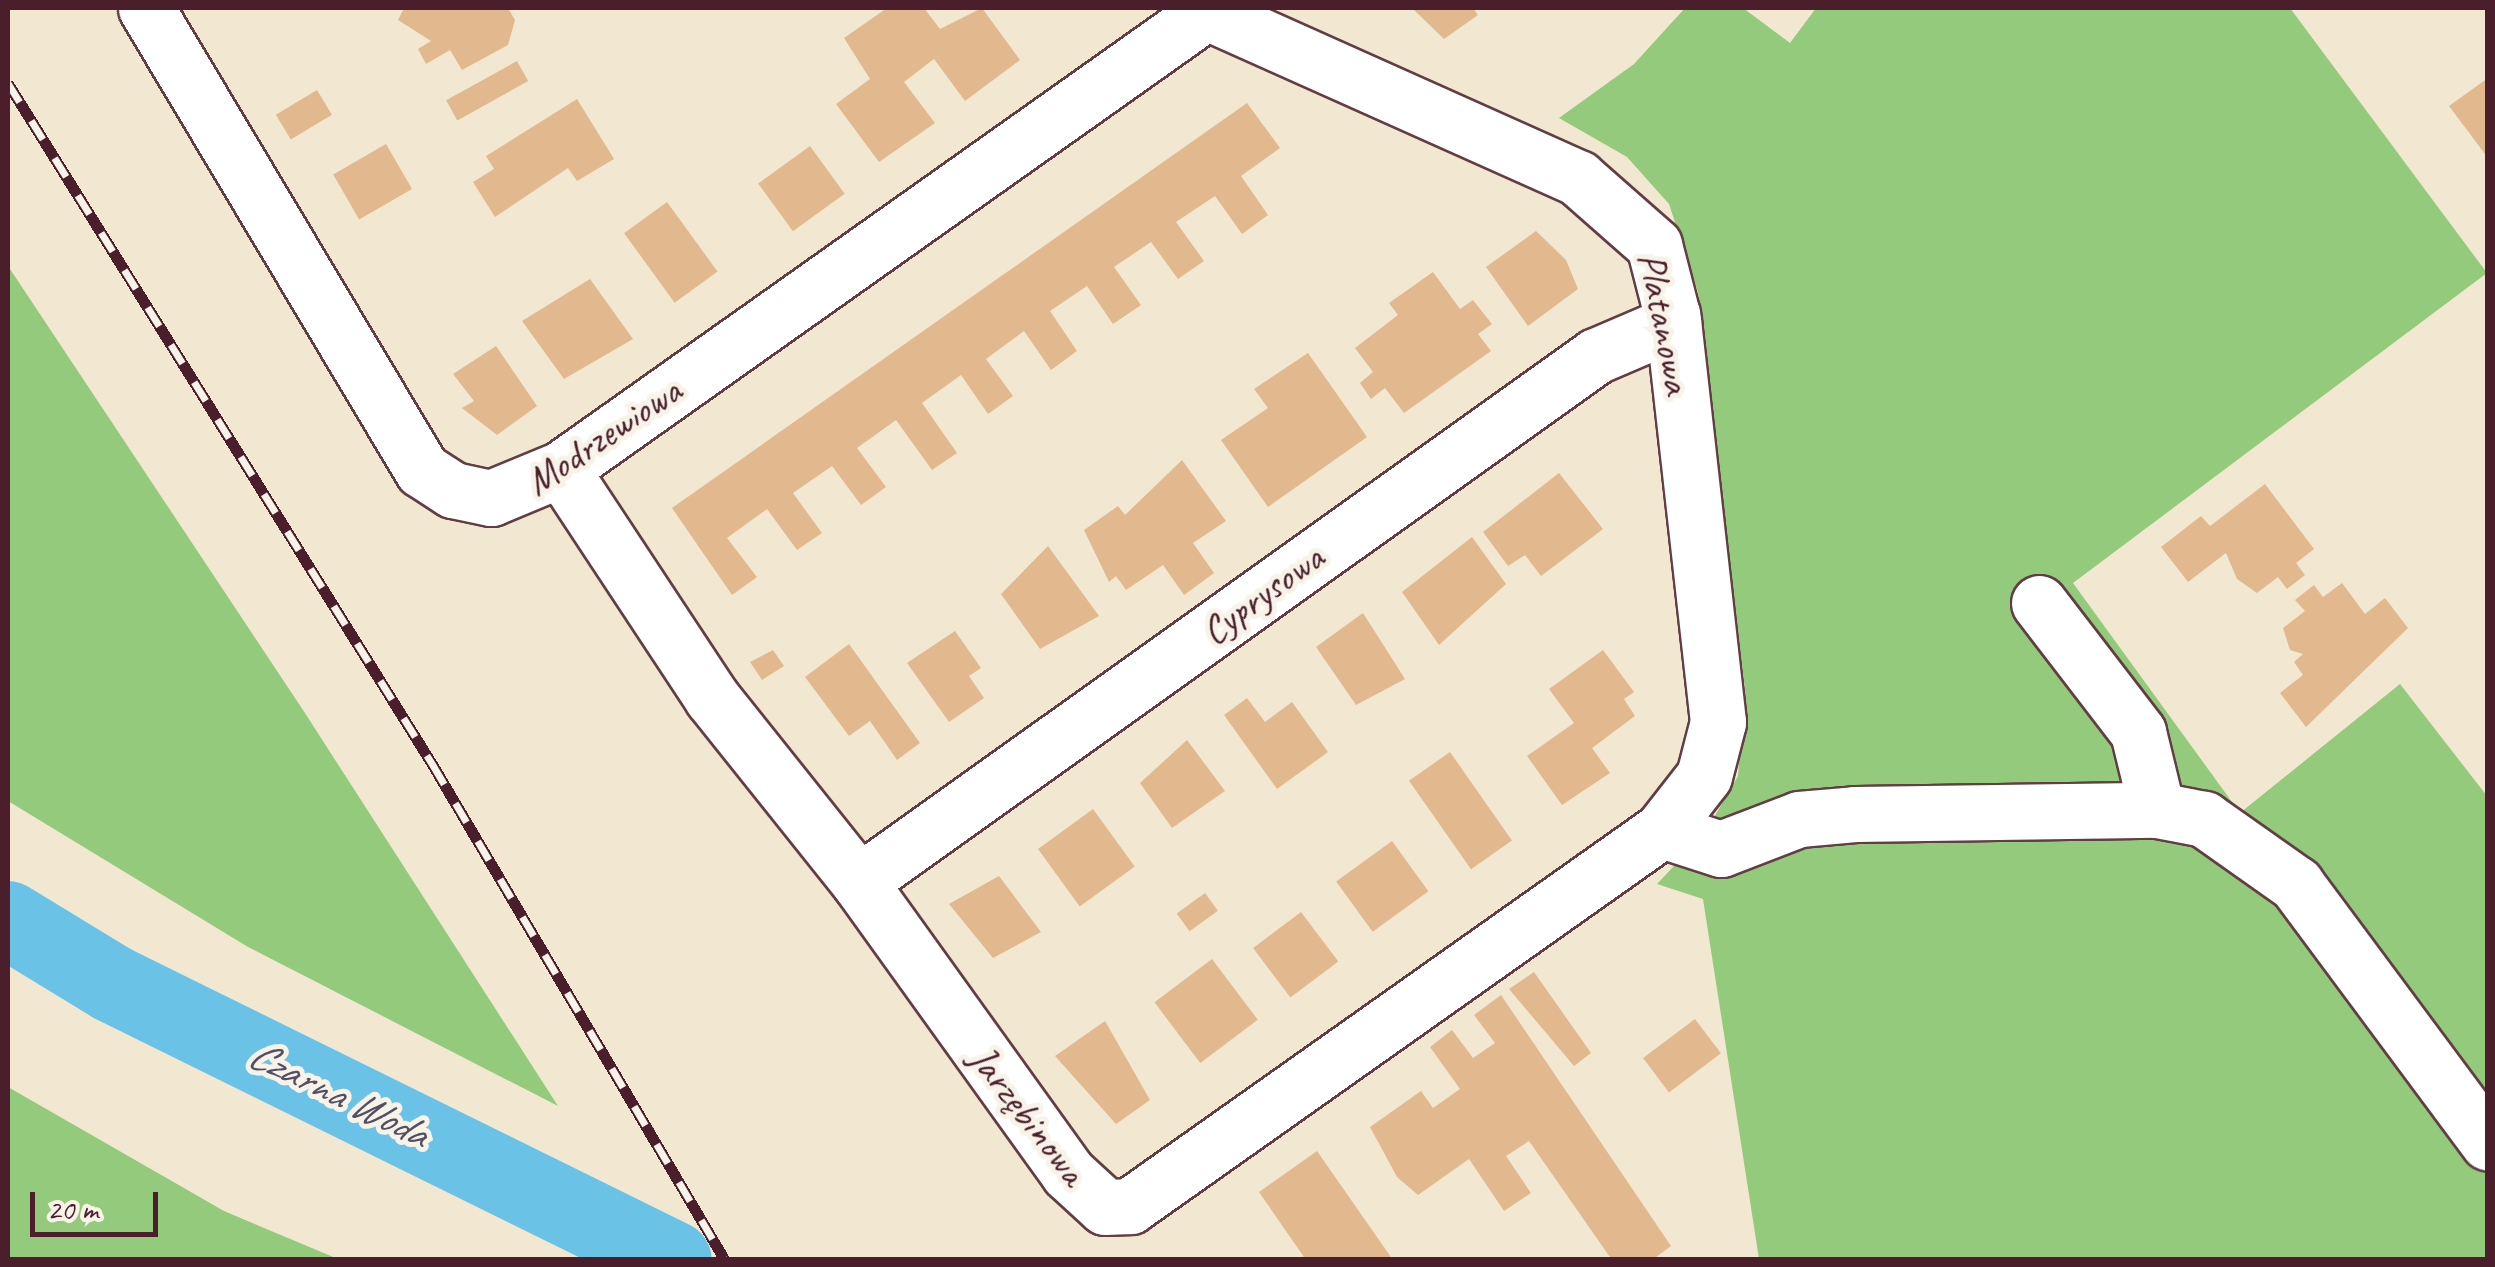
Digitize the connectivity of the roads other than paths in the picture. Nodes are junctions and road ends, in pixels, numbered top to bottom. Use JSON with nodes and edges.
{"nodes":[{"id":1,"x":146,"y":8,"type":"edge"},
{"id":2,"x":1206,"y":9,"type":"edge"},
{"id":3,"x":1672,"y":323,"type":"junction"},
{"id":4,"x":561,"y":469,"type":"junction"},
{"id":5,"x":2039,"y":603,"type":"dead end"},
{"id":6,"x":2157,"y":810,"type":"junction"},
{"id":7,"x":1662,"y":830,"type":"junction"},
{"id":8,"x":859,"y":882,"type":"junction"},
{"id":9,"x":2488,"y":1143,"type":"edge"}],
"edges":[{"from":1,"to":4,"type":"street","name":"Modrzewiowa"},
{"from":2,"to":3,"type":"street","name":"Platanowa"},
{"from":2,"to":4,"type":"street","name":"Modrzewiowa"},
{"from":3,"to":7,"type":"street","name":"Platanowa"},
{"from":3,"to":8,"type":"street","name":"Cyprysowa"},
{"from":4,"to":8,"type":"street","name":"Jarzębinowa"},
{"from":5,"to":6,"type":"street"},
{"from":6,"to":7,"type":"street"},
{"from":6,"to":9,"type":"street"},
{"from":7,"to":8,"type":"street","name":"Jarzębinowa"}]}
